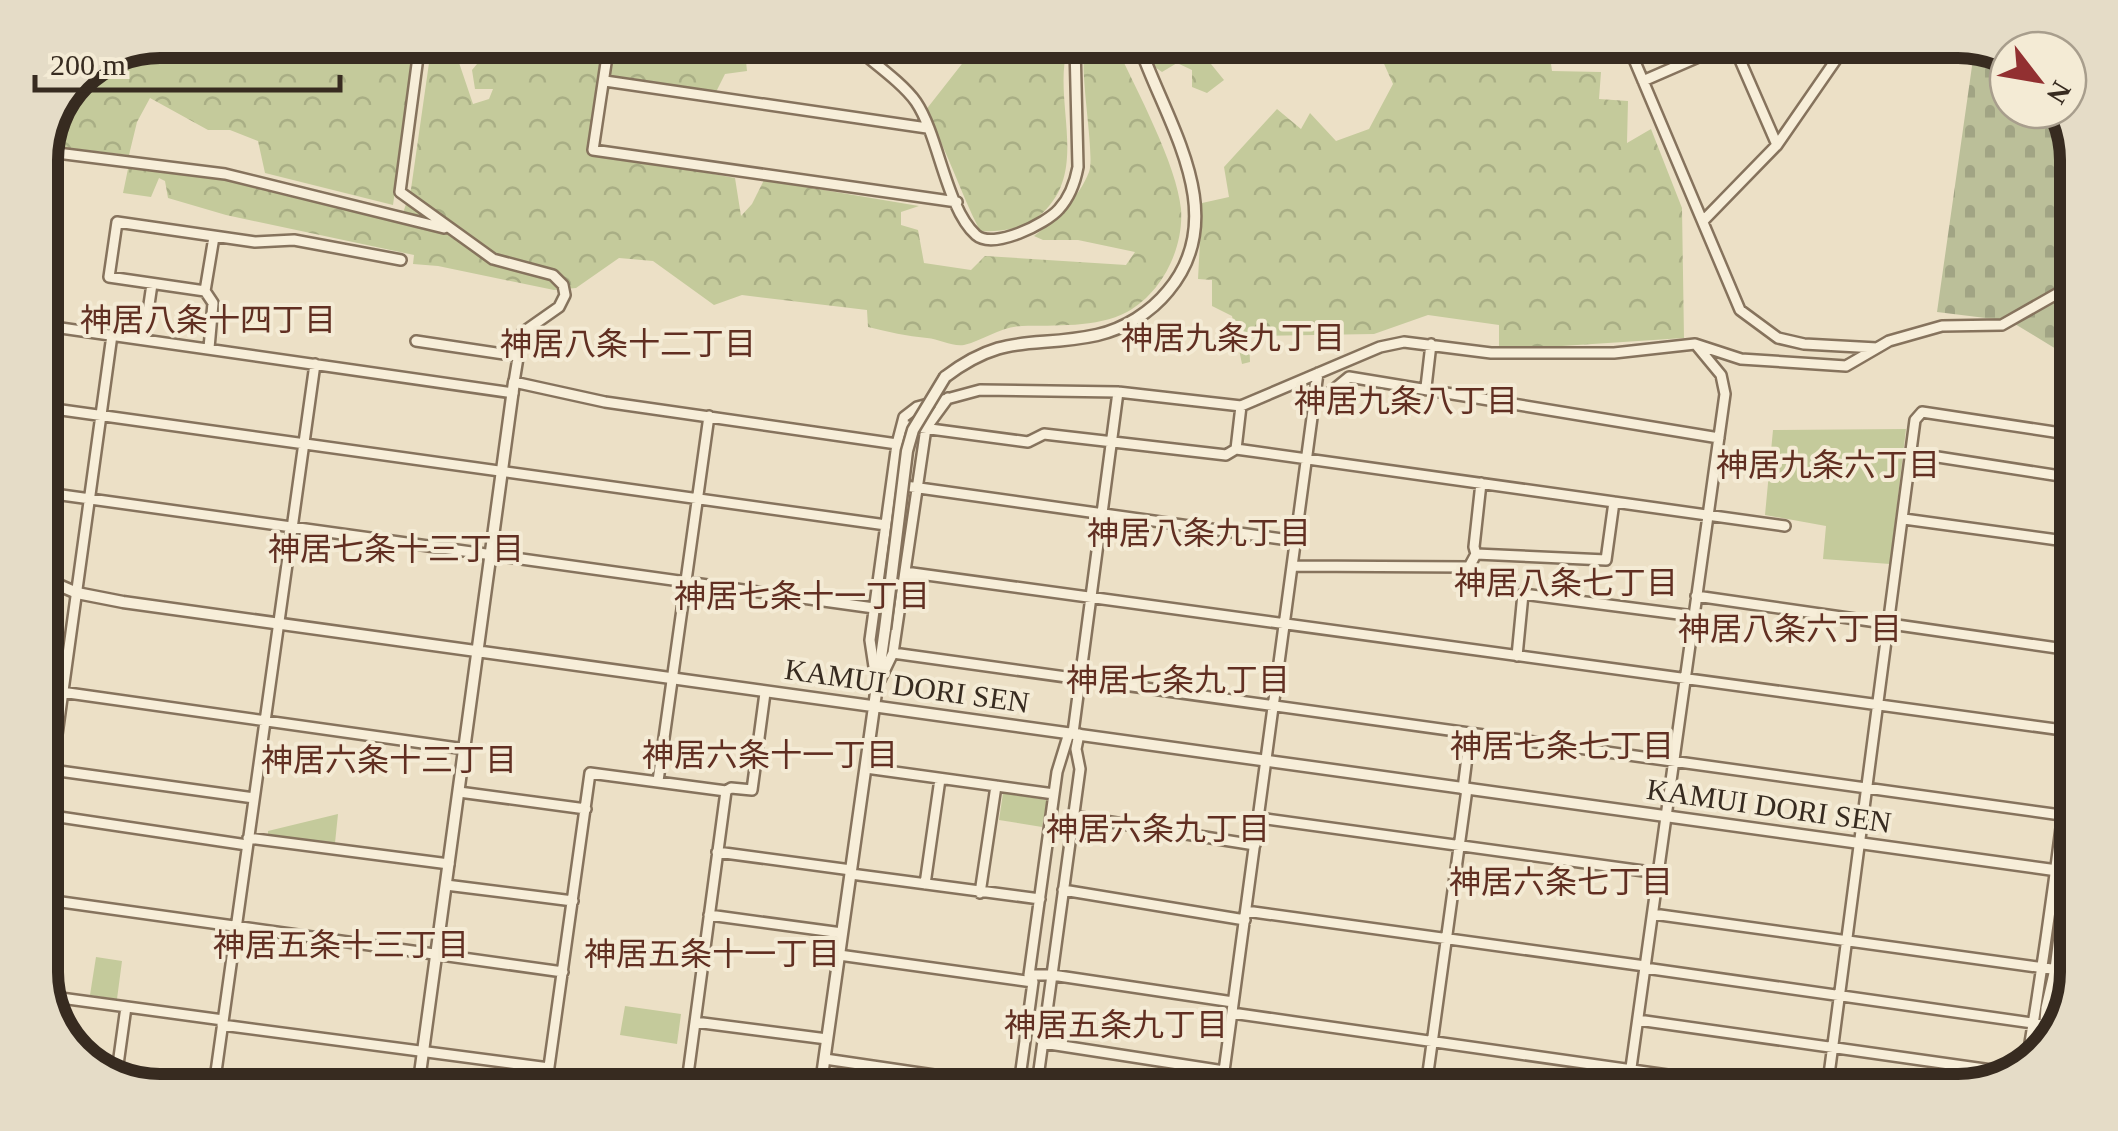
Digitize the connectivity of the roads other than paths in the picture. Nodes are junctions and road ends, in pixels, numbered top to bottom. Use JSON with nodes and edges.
{"nodes":[{"id":1,"x":418,"y":58,"type":"edge"},
{"id":2,"x":607,"y":58,"type":"edge"},
{"id":3,"x":868,"y":58,"type":"edge"},
{"id":4,"x":1074,"y":58,"type":"edge"},
{"id":5,"x":1144,"y":58,"type":"edge"},
{"id":6,"x":1633,"y":58,"type":"edge"},
{"id":7,"x":1694,"y":58,"type":"edge"},
{"id":8,"x":1739,"y":58,"type":"edge"},
{"id":9,"x":1838,"y":58,"type":"edge"},
{"id":10,"x":604,"y":81,"type":"junction"},
{"id":11,"x":1643,"y":81,"type":"junction"},
{"id":12,"x":928,"y":128,"type":"junction"},
{"id":13,"x":1777,"y":145,"type":"junction"},
{"id":14,"x":58,"y":152,"type":"edge"},
{"id":15,"x":957,"y":202,"type":"junction"},
{"id":16,"x":1703,"y":221,"type":"junction"},
{"id":17,"x":452,"y":230,"type":"junction"},
{"id":18,"x":214,"y":237,"type":"junction"},
{"id":19,"x":401,"y":260,"type":"dead end"},
{"id":20,"x":152,"y":284,"type":"junction"},
{"id":21,"x":205,"y":291,"type":"junction"},
{"id":22,"x":2060,"y":292,"type":"edge"},
{"id":23,"x":58,"y":328,"type":"edge"},
{"id":24,"x":112,"y":335,"type":"junction"},
{"id":25,"x":144,"y":338,"type":"junction"},
{"id":26,"x":416,"y":341,"type":"dead end"},
{"id":27,"x":1432,"y":344,"type":"junction"},
{"id":28,"x":1695,"y":344,"type":"junction"},
{"id":29,"x":208,"y":348,"type":"junction"},
{"id":30,"x":1877,"y":348,"type":"junction"},
{"id":31,"x":517,"y":356,"type":"junction"},
{"id":32,"x":315,"y":364,"type":"junction"},
{"id":33,"x":1318,"y":373,"type":"junction"},
{"id":34,"x":514,"y":388,"type":"junction"},
{"id":35,"x":1426,"y":388,"type":"junction"},
{"id":36,"x":1118,"y":392,"type":"junction"},
{"id":37,"x":950,"y":396,"type":"junction"},
{"id":38,"x":1315,"y":405,"type":"junction"},
{"id":39,"x":1240,"y":406,"type":"junction"},
{"id":40,"x":58,"y":410,"type":"edge"},
{"id":41,"x":101,"y":416,"type":"junction"},
{"id":42,"x":709,"y":416,"type":"junction"},
{"id":43,"x":901,"y":426,"type":"junction"},
{"id":44,"x":926,"y":428,"type":"junction"},
{"id":45,"x":2060,"y":433,"type":"edge"},
{"id":46,"x":1718,"y":438,"type":"junction"},
{"id":47,"x":1112,"y":441,"type":"junction"},
{"id":48,"x":303,"y":444,"type":"junction"},
{"id":49,"x":897,"y":444,"type":"junction"},
{"id":50,"x":1236,"y":449,"type":"junction"},
{"id":51,"x":1912,"y":453,"type":"junction"},
{"id":52,"x":1308,"y":459,"type":"junction"},
{"id":53,"x":502,"y":472,"type":"junction"},
{"id":54,"x":2060,"y":476,"type":"edge"},
{"id":55,"x":1481,"y":483,"type":"junction"},
{"id":56,"x":891,"y":484,"type":"junction"},
{"id":57,"x":917,"y":487,"type":"junction"},
{"id":58,"x":58,"y":495,"type":"edge"},
{"id":59,"x":90,"y":499,"type":"junction"},
{"id":60,"x":698,"y":500,"type":"junction"},
{"id":61,"x":1614,"y":502,"type":"junction"},
{"id":62,"x":1708,"y":513,"type":"junction"},
{"id":63,"x":1103,"y":516,"type":"junction"},
{"id":64,"x":1904,"y":519,"type":"junction"},
{"id":65,"x":886,"y":525,"type":"junction"},
{"id":66,"x":290,"y":526,"type":"junction"},
{"id":67,"x":1786,"y":526,"type":"dead end"},
{"id":68,"x":2060,"y":540,"type":"edge"},
{"id":69,"x":1296,"y":541,"type":"junction"},
{"id":70,"x":1476,"y":554,"type":"junction"},
{"id":71,"x":493,"y":555,"type":"junction"},
{"id":72,"x":1292,"y":566,"type":"junction"},
{"id":73,"x":905,"y":572,"type":"junction"},
{"id":74,"x":686,"y":581,"type":"junction"},
{"id":75,"x":58,"y":585,"type":"edge"},
{"id":76,"x":77,"y":593,"type":"junction"},
{"id":77,"x":1696,"y":596,"type":"junction"},
{"id":78,"x":1092,"y":598,"type":"junction"},
{"id":79,"x":874,"y":608,"type":"junction"},
{"id":80,"x":1694,"y":616,"type":"junction"},
{"id":81,"x":1285,"y":622,"type":"junction"},
{"id":82,"x":278,"y":624,"type":"junction"},
{"id":83,"x":1890,"y":624,"type":"junction"},
{"id":84,"x":2060,"y":648,"type":"edge"},
{"id":85,"x":479,"y":651,"type":"junction"},
{"id":86,"x":893,"y":653,"type":"junction"},
{"id":87,"x":1517,"y":656,"type":"junction"},
{"id":88,"x":672,"y":679,"type":"junction"},
{"id":89,"x":1081,"y":679,"type":"junction"},
{"id":90,"x":1684,"y":679,"type":"junction"},
{"id":91,"x":877,"y":687,"type":"junction"},
{"id":92,"x":58,"y":691,"type":"edge"},
{"id":93,"x":63,"y":692,"type":"junction"},
{"id":94,"x":766,"y":692,"type":"junction"},
{"id":95,"x":1274,"y":704,"type":"junction"},
{"id":96,"x":1880,"y":706,"type":"junction"},
{"id":97,"x":874,"y":708,"type":"junction"},
{"id":98,"x":264,"y":721,"type":"junction"},
{"id":99,"x":58,"y":730,"type":"edge"},
{"id":100,"x":2060,"y":730,"type":"edge"},
{"id":101,"x":1074,"y":733,"type":"junction"},
{"id":102,"x":1470,"y":733,"type":"junction"},
{"id":103,"x":465,"y":748,"type":"junction"},
{"id":104,"x":1267,"y":761,"type":"junction"},
{"id":105,"x":1674,"y":761,"type":"junction"},
{"id":106,"x":866,"y":768,"type":"junction"},
{"id":107,"x":58,"y":769,"type":"edge"},
{"id":108,"x":940,"y":779,"type":"junction"},
{"id":109,"x":658,"y":781,"type":"junction"},
{"id":110,"x":996,"y":786,"type":"junction"},
{"id":111,"x":1868,"y":787,"type":"junction"},
{"id":112,"x":1464,"y":789,"type":"junction"},
{"id":113,"x":459,"y":792,"type":"junction"},
{"id":114,"x":726,"y":792,"type":"junction"},
{"id":115,"x":1054,"y":794,"type":"junction"},
{"id":116,"x":254,"y":798,"type":"junction"},
{"id":117,"x":586,"y":809,"type":"junction"},
{"id":118,"x":2060,"y":815,"type":"edge"},
{"id":119,"x":1073,"y":816,"type":"junction"},
{"id":120,"x":58,"y":817,"type":"edge"},
{"id":121,"x":1666,"y":817,"type":"junction"},
{"id":122,"x":1259,"y":818,"type":"junction"},
{"id":123,"x":248,"y":842,"type":"junction"},
{"id":124,"x":1860,"y":843,"type":"junction"},
{"id":125,"x":1256,"y":845,"type":"junction"},
{"id":126,"x":1459,"y":845,"type":"junction"},
{"id":127,"x":718,"y":852,"type":"junction"},
{"id":128,"x":449,"y":864,"type":"junction"},
{"id":129,"x":2060,"y":869,"type":"edge"},
{"id":130,"x":851,"y":872,"type":"junction"},
{"id":131,"x":1658,"y":872,"type":"junction"},
{"id":132,"x":925,"y":884,"type":"junction"},
{"id":133,"x":446,"y":885,"type":"junction"},
{"id":134,"x":2060,"y":889,"type":"edge"},
{"id":135,"x":1063,"y":890,"type":"junction"},
{"id":136,"x":980,"y":893,"type":"junction"},
{"id":137,"x":1040,"y":899,"type":"junction"},
{"id":138,"x":58,"y":901,"type":"edge"},
{"id":139,"x":573,"y":901,"type":"junction"},
{"id":140,"x":1652,"y":914,"type":"junction"},
{"id":141,"x":709,"y":915,"type":"junction"},
{"id":142,"x":1246,"y":915,"type":"junction"},
{"id":143,"x":236,"y":926,"type":"junction"},
{"id":144,"x":842,"y":933,"type":"junction"},
{"id":145,"x":1446,"y":939,"type":"junction"},
{"id":146,"x":1847,"y":942,"type":"junction"},
{"id":147,"x":436,"y":954,"type":"junction"},
{"id":148,"x":839,"y":955,"type":"junction"},
{"id":149,"x":1645,"y":967,"type":"junction"},
{"id":150,"x":2040,"y":967,"type":"junction"},
{"id":151,"x":2060,"y":970,"type":"edge"},
{"id":152,"x":563,"y":972,"type":"junction"},
{"id":153,"x":2060,"y":974,"type":"edge"},
{"id":154,"x":1052,"y":975,"type":"junction"},
{"id":155,"x":1031,"y":978,"type":"junction"},
{"id":156,"x":1841,"y":997,"type":"junction"},
{"id":157,"x":61,"y":998,"type":"edge"},
{"id":158,"x":126,"y":1007,"type":"junction"},
{"id":159,"x":1233,"y":1008,"type":"junction"},
{"id":160,"x":1638,"y":1020,"type":"junction"},
{"id":161,"x":695,"y":1022,"type":"junction"},
{"id":162,"x":2047,"y":1022,"type":"edge"},
{"id":163,"x":223,"y":1023,"type":"junction"},
{"id":164,"x":2032,"y":1023,"type":"junction"},
{"id":165,"x":2045,"y":1025,"type":"edge"},
{"id":166,"x":2031,"y":1037,"type":"junction"},
{"id":167,"x":2035,"y":1038,"type":"edge"},
{"id":168,"x":827,"y":1040,"type":"junction"},
{"id":169,"x":1432,"y":1040,"type":"junction"},
{"id":170,"x":1043,"y":1044,"type":"junction"},
{"id":171,"x":2030,"y":1045,"type":"edge"},
{"id":172,"x":1833,"y":1049,"type":"junction"},
{"id":173,"x":423,"y":1052,"type":"junction"},
{"id":174,"x":824,"y":1059,"type":"junction"},
{"id":175,"x":118,"y":1065,"type":"edge"},
{"id":176,"x":549,"y":1068,"type":"junction"},
{"id":177,"x":1631,"y":1068,"type":"junction"},
{"id":178,"x":1224,"y":1070,"type":"junction"},
{"id":179,"x":1987,"y":1070,"type":"edge"},
{"id":180,"x":216,"y":1074,"type":"edge"},
{"id":181,"x":420,"y":1074,"type":"edge"},
{"id":182,"x":548,"y":1074,"type":"edge"},
{"id":183,"x":688,"y":1074,"type":"edge"},
{"id":184,"x":822,"y":1074,"type":"edge"},
{"id":185,"x":931,"y":1074,"type":"edge"},
{"id":186,"x":1021,"y":1074,"type":"edge"},
{"id":187,"x":1039,"y":1074,"type":"edge"},
{"id":188,"x":1224,"y":1074,"type":"edge"},
{"id":189,"x":1428,"y":1074,"type":"edge"},
{"id":190,"x":1630,"y":1074,"type":"edge"},
{"id":191,"x":1670,"y":1074,"type":"edge"},
{"id":192,"x":1829,"y":1074,"type":"edge"}],
"edges":[{"from":1,"to":17,"type":"street"},
{"from":2,"to":10,"type":"street"},
{"from":3,"to":12,"type":"street"},
{"from":4,"to":15,"type":"street"},
{"from":5,"to":91,"type":"street","bridge":true},
{"from":6,"to":11,"type":"street"},
{"from":7,"to":11,"type":"street"},
{"from":8,"to":13,"type":"street"},
{"from":9,"to":13,"type":"street"},
{"from":10,"to":12,"type":"street"},
{"from":10,"to":15,"type":"street"},
{"from":11,"to":16,"type":"street"},
{"from":12,"to":15,"type":"street"},
{"from":13,"to":16,"type":"street"},
{"from":14,"to":17,"type":"street"},
{"from":16,"to":30,"type":"street"},
{"from":17,"to":31,"type":"street"},
{"from":18,"to":19,"type":"street"},
{"from":18,"to":20,"type":"street"},
{"from":18,"to":21,"type":"street"},
{"from":20,"to":21,"type":"street"},
{"from":20,"to":25,"type":"street"},
{"from":21,"to":29,"type":"street"},
{"from":22,"to":30,"type":"street"},
{"from":23,"to":24,"type":"street"},
{"from":24,"to":25,"type":"street"},
{"from":24,"to":41,"type":"street"},
{"from":25,"to":29,"type":"street"},
{"from":26,"to":31,"type":"street"},
{"from":27,"to":28,"type":"street"},
{"from":27,"to":33,"type":"street"},
{"from":27,"to":35,"type":"street"},
{"from":28,"to":30,"type":"street"},
{"from":28,"to":46,"type":"street"},
{"from":29,"to":32,"type":"street"},
{"from":31,"to":34,"type":"street"},
{"from":32,"to":34,"type":"street"},
{"from":32,"to":48,"type":"street"},
{"from":33,"to":38,"type":"street"},
{"from":33,"to":39,"type":"street"},
{"from":34,"to":42,"type":"street"},
{"from":34,"to":53,"type":"street"},
{"from":35,"to":38,"type":"street"},
{"from":35,"to":46,"type":"street"},
{"from":36,"to":37,"type":"street"},
{"from":36,"to":39,"type":"street"},
{"from":36,"to":47,"type":"street"},
{"from":37,"to":43,"type":"street"},
{"from":37,"to":44,"type":"street"},
{"from":38,"to":52,"type":"street"},
{"from":39,"to":50,"type":"street"},
{"from":40,"to":41,"type":"street"},
{"from":41,"to":48,"type":"street"},
{"from":41,"to":59,"type":"street"},
{"from":42,"to":49,"type":"street"},
{"from":42,"to":60,"type":"street"},
{"from":43,"to":44,"type":"street"},
{"from":43,"to":49,"type":"street"},
{"from":44,"to":47,"type":"street"},
{"from":44,"to":57,"type":"street"},
{"from":45,"to":51,"type":"street"},
{"from":46,"to":62,"type":"street"},
{"from":47,"to":50,"type":"street"},
{"from":47,"to":63,"type":"street"},
{"from":48,"to":53,"type":"street"},
{"from":48,"to":66,"type":"street"},
{"from":49,"to":56,"type":"street"},
{"from":50,"to":52,"type":"street"},
{"from":51,"to":54,"type":"street"},
{"from":51,"to":64,"type":"street"},
{"from":52,"to":55,"type":"street"},
{"from":52,"to":69,"type":"street"},
{"from":53,"to":60,"type":"street"},
{"from":53,"to":71,"type":"street"},
{"from":55,"to":61,"type":"street"},
{"from":55,"to":70,"type":"street"},
{"from":56,"to":57,"type":"street"},
{"from":56,"to":65,"type":"street"},
{"from":57,"to":63,"type":"street"},
{"from":57,"to":73,"type":"street"},
{"from":58,"to":59,"type":"street"},
{"from":59,"to":66,"type":"street"},
{"from":59,"to":76,"type":"street"},
{"from":60,"to":65,"type":"street"},
{"from":60,"to":74,"type":"street"},
{"from":61,"to":62,"type":"street"},
{"from":61,"to":70,"type":"street"},
{"from":62,"to":67,"type":"street"},
{"from":62,"to":77,"type":"street"},
{"from":63,"to":69,"type":"street"},
{"from":63,"to":78,"type":"street"},
{"from":64,"to":68,"type":"street"},
{"from":64,"to":83,"type":"street"},
{"from":65,"to":79,"type":"street"},
{"from":66,"to":71,"type":"street"},
{"from":66,"to":82,"type":"street"},
{"from":69,"to":72,"type":"street"},
{"from":70,"to":72,"type":"street"},
{"from":71,"to":74,"type":"street"},
{"from":71,"to":85,"type":"street"},
{"from":72,"to":81,"type":"street"},
{"from":73,"to":78,"type":"street"},
{"from":73,"to":86,"type":"street"},
{"from":74,"to":79,"type":"street"},
{"from":74,"to":88,"type":"street"},
{"from":75,"to":76,"type":"street","name":"KAMUI DORI SEN"},
{"from":76,"to":82,"type":"street","name":"KAMUI DORI SEN"},
{"from":76,"to":93,"type":"street"},
{"from":77,"to":80,"type":"street"},
{"from":77,"to":83,"type":"street"},
{"from":78,"to":81,"type":"street"},
{"from":78,"to":89,"type":"street"},
{"from":79,"to":91,"type":"street"},
{"from":80,"to":87,"type":"street"},
{"from":80,"to":90,"type":"street"},
{"from":81,"to":87,"type":"street"},
{"from":81,"to":95,"type":"street"},
{"from":82,"to":85,"type":"street","name":"KAMUI DORI SEN"},
{"from":82,"to":98,"type":"street"},
{"from":83,"to":84,"type":"street"},
{"from":83,"to":96,"type":"street"},
{"from":85,"to":88,"type":"street","name":"KAMUI DORI SEN"},
{"from":85,"to":103,"type":"street"},
{"from":86,"to":89,"type":"street"},
{"from":86,"to":91,"type":"street"},
{"from":87,"to":90,"type":"street"},
{"from":88,"to":94,"type":"street","name":"KAMUI DORI SEN"},
{"from":88,"to":109,"type":"street"},
{"from":89,"to":95,"type":"street"},
{"from":89,"to":101,"type":"street"},
{"from":90,"to":96,"type":"street"},
{"from":90,"to":105,"type":"street"},
{"from":91,"to":97,"type":"street"},
{"from":92,"to":93,"type":"street"},
{"from":93,"to":98,"type":"street"},
{"from":93,"to":99,"type":"street"},
{"from":94,"to":97,"type":"street","name":"KAMUI DORI SEN"},
{"from":94,"to":114,"type":"street"},
{"from":95,"to":102,"type":"street"},
{"from":95,"to":104,"type":"street"},
{"from":96,"to":100,"type":"street"},
{"from":96,"to":111,"type":"street"},
{"from":97,"to":101,"type":"street","name":"KAMUI DORI SEN"},
{"from":97,"to":106,"type":"street"},
{"from":98,"to":103,"type":"street"},
{"from":98,"to":116,"type":"street"},
{"from":101,"to":104,"type":"street","name":"KAMUI DORI SEN"},
{"from":101,"to":115,"type":"street"},
{"from":101,"to":119,"type":"street"},
{"from":102,"to":105,"type":"street"},
{"from":102,"to":112,"type":"street"},
{"from":103,"to":113,"type":"street"},
{"from":104,"to":112,"type":"street","name":"KAMUI DORI SEN"},
{"from":104,"to":122,"type":"street"},
{"from":105,"to":111,"type":"street"},
{"from":105,"to":121,"type":"street"},
{"from":106,"to":108,"type":"street"},
{"from":106,"to":130,"type":"street"},
{"from":107,"to":116,"type":"street"},
{"from":108,"to":110,"type":"street"},
{"from":108,"to":132,"type":"street"},
{"from":109,"to":114,"type":"street"},
{"from":109,"to":117,"type":"street"},
{"from":110,"to":115,"type":"street"},
{"from":110,"to":136,"type":"street"},
{"from":111,"to":118,"type":"street"},
{"from":111,"to":124,"type":"street"},
{"from":112,"to":121,"type":"street","name":"KAMUI DORI SEN"},
{"from":112,"to":126,"type":"street"},
{"from":113,"to":117,"type":"street"},
{"from":113,"to":128,"type":"street"},
{"from":114,"to":127,"type":"street"},
{"from":115,"to":137,"type":"street"},
{"from":116,"to":123,"type":"street"},
{"from":117,"to":139,"type":"street"},
{"from":119,"to":125,"type":"street"},
{"from":119,"to":135,"type":"street"},
{"from":120,"to":123,"type":"street"},
{"from":121,"to":124,"type":"street","name":"KAMUI DORI SEN"},
{"from":121,"to":131,"type":"street"},
{"from":122,"to":125,"type":"street"},
{"from":122,"to":126,"type":"street"},
{"from":123,"to":128,"type":"street"},
{"from":123,"to":143,"type":"street"},
{"from":124,"to":129,"type":"street","name":"KAMUI DORI SEN"},
{"from":124,"to":146,"type":"street"},
{"from":125,"to":142,"type":"street"},
{"from":126,"to":131,"type":"street"},
{"from":126,"to":145,"type":"street"},
{"from":127,"to":130,"type":"street"},
{"from":127,"to":141,"type":"street"},
{"from":128,"to":133,"type":"street"},
{"from":130,"to":132,"type":"street"},
{"from":130,"to":144,"type":"street"},
{"from":131,"to":140,"type":"street"},
{"from":132,"to":136,"type":"street"},
{"from":133,"to":139,"type":"street"},
{"from":133,"to":147,"type":"street"},
{"from":134,"to":150,"type":"street"},
{"from":135,"to":142,"type":"street"},
{"from":135,"to":154,"type":"street"},
{"from":136,"to":137,"type":"street"},
{"from":137,"to":155,"type":"street"},
{"from":138,"to":143,"type":"street"},
{"from":139,"to":152,"type":"street"},
{"from":140,"to":146,"type":"street"},
{"from":140,"to":149,"type":"street"},
{"from":141,"to":144,"type":"street"},
{"from":141,"to":161,"type":"street"},
{"from":142,"to":145,"type":"street"},
{"from":142,"to":159,"type":"street"},
{"from":143,"to":147,"type":"street"},
{"from":143,"to":163,"type":"street"},
{"from":144,"to":148,"type":"street"},
{"from":145,"to":149,"type":"street"},
{"from":145,"to":169,"type":"street"},
{"from":146,"to":150,"type":"street"},
{"from":146,"to":156,"type":"street"},
{"from":147,"to":152,"type":"street"},
{"from":147,"to":173,"type":"street"},
{"from":148,"to":155,"type":"street"},
{"from":148,"to":168,"type":"street"},
{"from":149,"to":156,"type":"street"},
{"from":149,"to":160,"type":"street"},
{"from":150,"to":151,"type":"street"},
{"from":150,"to":164,"type":"street"},
{"from":152,"to":176,"type":"street"},
{"from":153,"to":162,"type":"street"},
{"from":154,"to":155,"type":"street"},
{"from":154,"to":159,"type":"street"},
{"from":154,"to":170,"type":"street"},
{"from":155,"to":186,"type":"street"},
{"from":156,"to":164,"type":"street"},
{"from":156,"to":172,"type":"street"},
{"from":157,"to":158,"type":"street"},
{"from":158,"to":163,"type":"street"},
{"from":158,"to":175,"type":"street"},
{"from":159,"to":169,"type":"street"},
{"from":159,"to":178,"type":"street"},
{"from":160,"to":172,"type":"street"},
{"from":160,"to":177,"type":"street"},
{"from":161,"to":168,"type":"street"},
{"from":161,"to":183,"type":"street"},
{"from":163,"to":173,"type":"street"},
{"from":163,"to":180,"type":"street"},
{"from":164,"to":165,"type":"street"},
{"from":164,"to":166,"type":"street"},
{"from":166,"to":167,"type":"street"},
{"from":166,"to":171,"type":"street"},
{"from":168,"to":174,"type":"street"},
{"from":169,"to":177,"type":"street"},
{"from":169,"to":189,"type":"street"},
{"from":170,"to":178,"type":"street"},
{"from":170,"to":187,"type":"street"},
{"from":172,"to":179,"type":"street"},
{"from":172,"to":192,"type":"street"},
{"from":173,"to":176,"type":"street"},
{"from":173,"to":181,"type":"street"},
{"from":174,"to":184,"type":"street"},
{"from":174,"to":185,"type":"street"},
{"from":176,"to":182,"type":"street"},
{"from":177,"to":190,"type":"street"},
{"from":177,"to":191,"type":"street"},
{"from":178,"to":188,"type":"street"}]}
